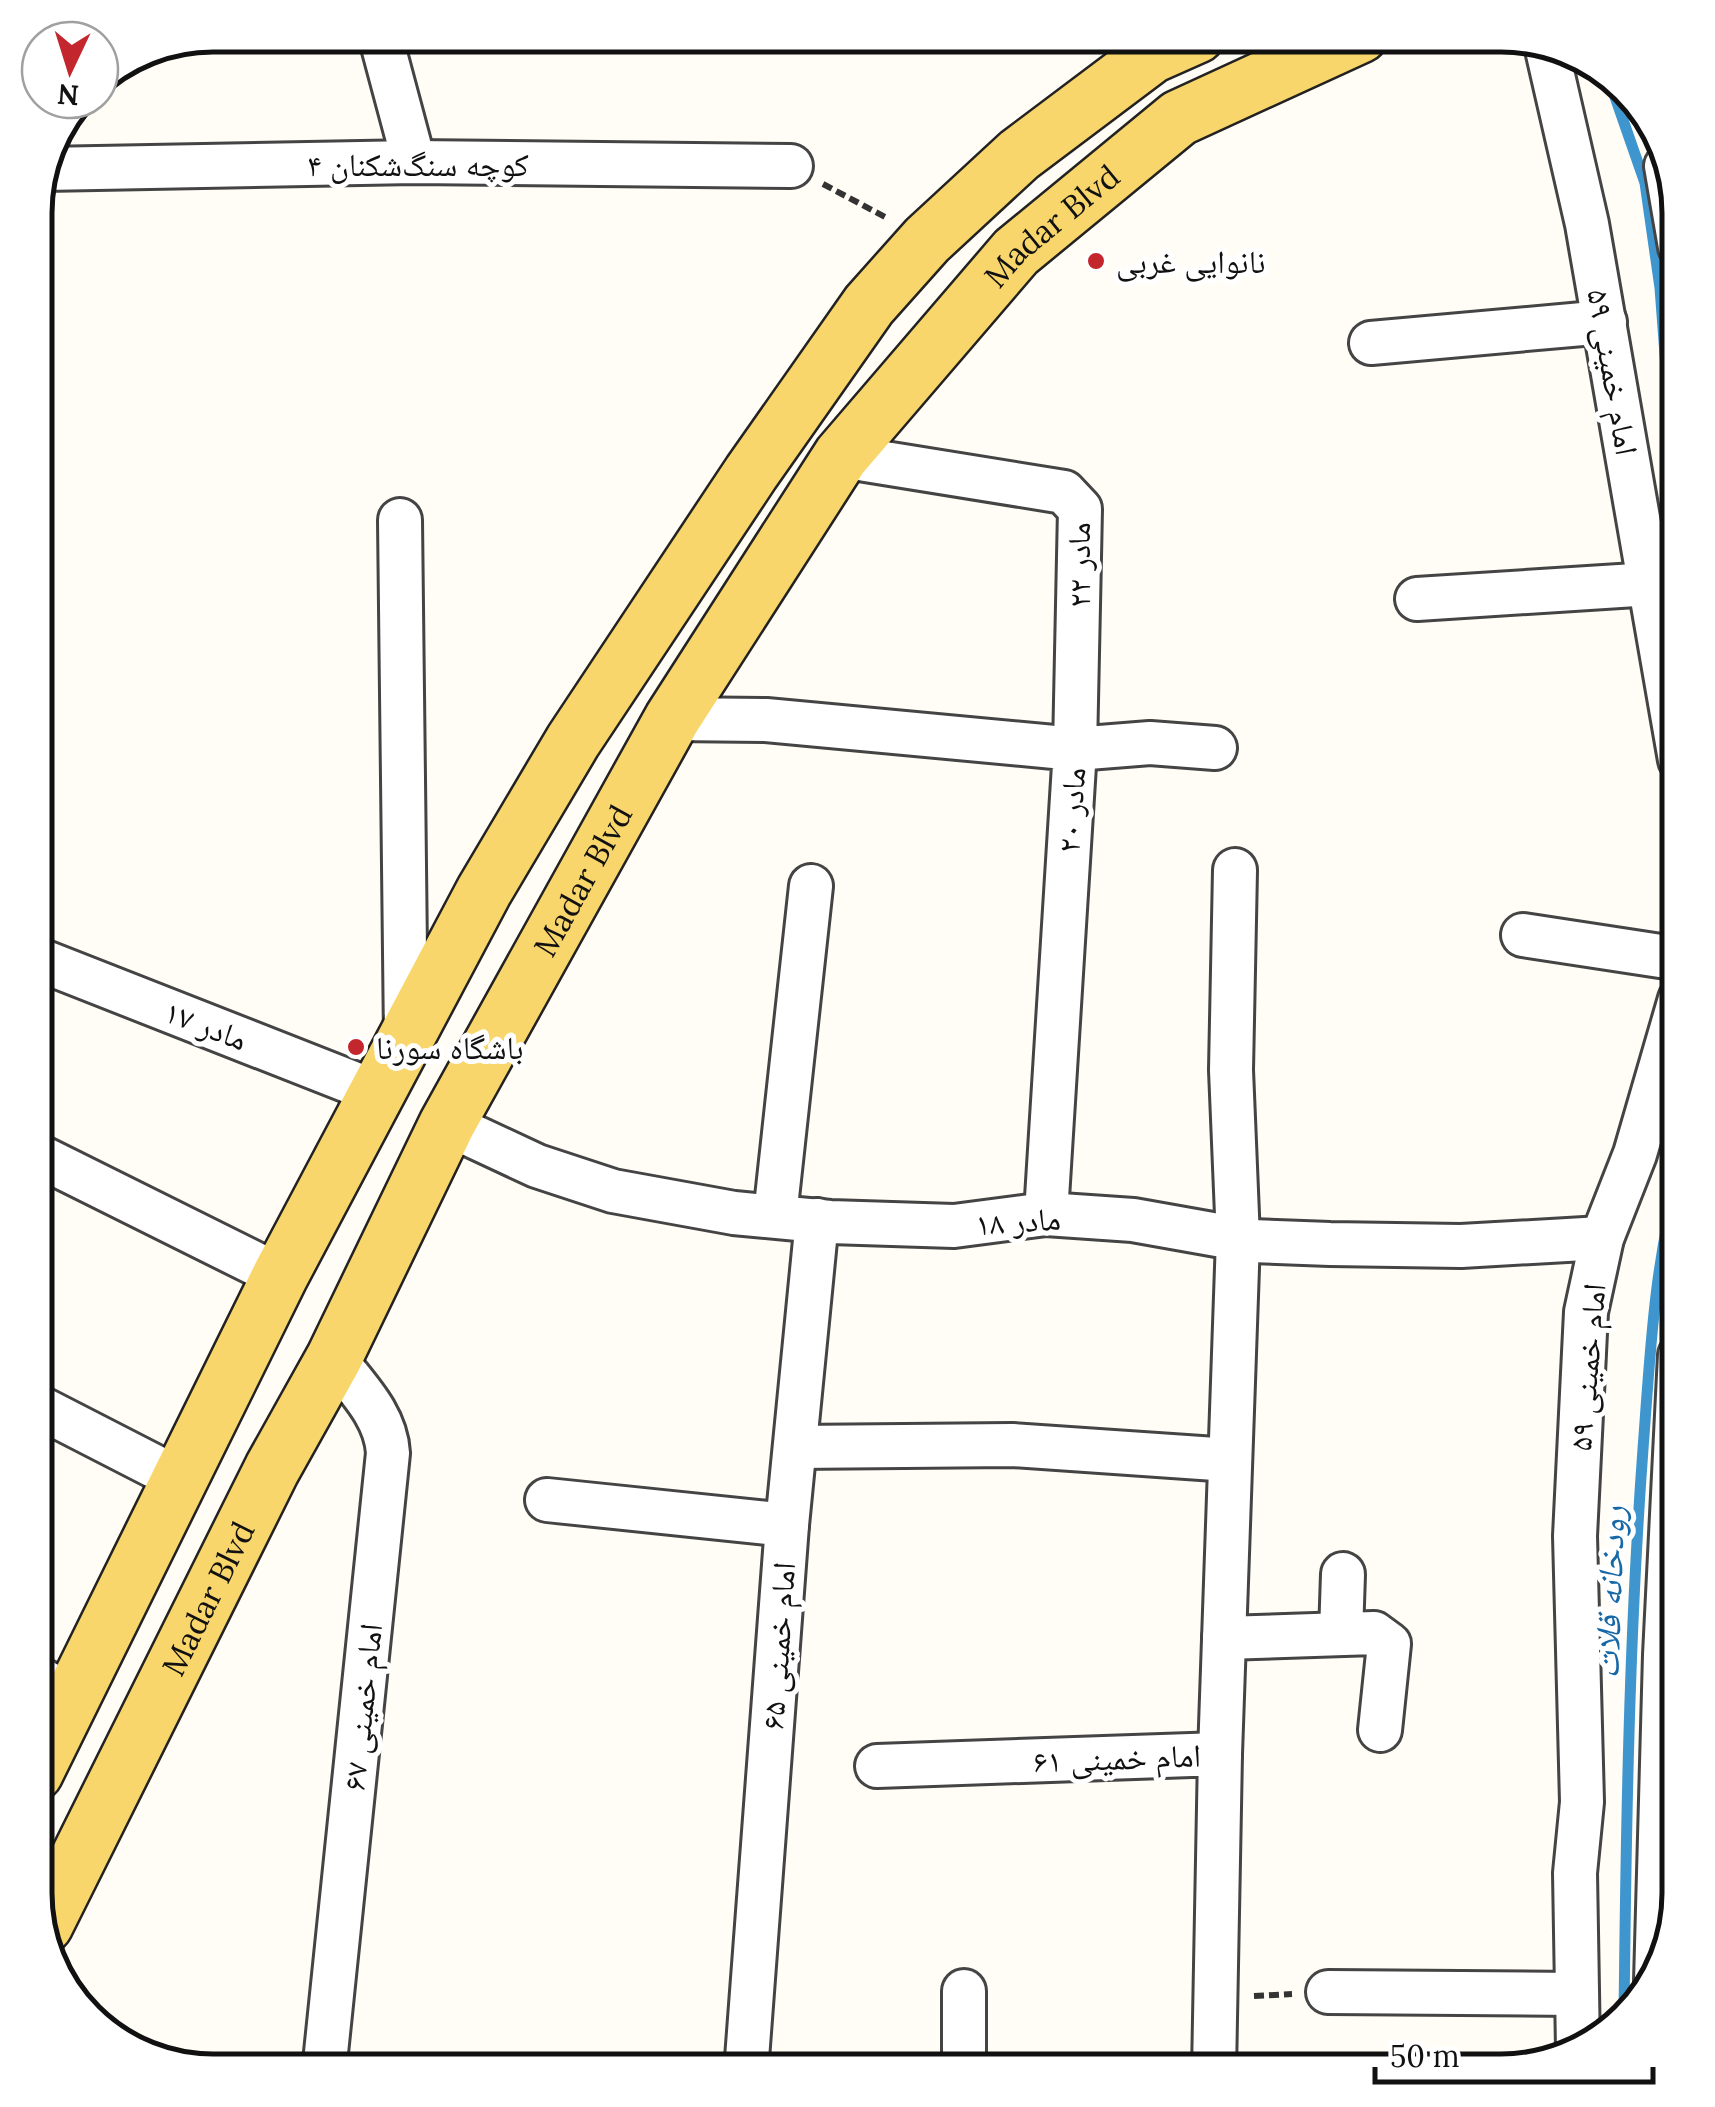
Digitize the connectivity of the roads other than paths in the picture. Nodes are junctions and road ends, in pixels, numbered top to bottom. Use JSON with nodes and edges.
{"nodes":[{"id":1,"x":385,"y":52,"type":"edge"},
{"id":2,"x":1159,"y":53,"type":"edge"},
{"id":3,"x":1321,"y":53,"type":"edge"},
{"id":4,"x":1550,"y":60,"type":"edge"},
{"id":5,"x":414,"y":162,"type":"junction"},
{"id":6,"x":791,"y":166,"type":"road end"},
{"id":7,"x":59,"y":168,"type":"edge"},
{"id":8,"x":1604,"y":322,"type":"junction"},
{"id":9,"x":1371,"y":343,"type":"dead end"},
{"id":10,"x":841,"y":456,"type":"junction"},
{"id":11,"x":400,"y":520,"type":"dead end"},
{"id":12,"x":1651,"y":584,"type":"junction"},
{"id":13,"x":1416,"y":600,"type":"dead end"},
{"id":14,"x":1662,"y":651,"type":"edge"},
{"id":15,"x":672,"y":719,"type":"junction"},
{"id":16,"x":1215,"y":748,"type":"dead end"},
{"id":17,"x":1075,"y":749,"type":"junction"},
{"id":18,"x":1235,"y":870,"type":"dead end"},
{"id":19,"x":811,"y":886,"type":"dead end"},
{"id":20,"x":1523,"y":935,"type":"dead end"},
{"id":21,"x":1662,"y":956,"type":"edge"},
{"id":22,"x":53,"y":965,"type":"edge"},
{"id":23,"x":406,"y":1044,"type":"junction"},
{"id":24,"x":1662,"y":1061,"type":"edge"},
{"id":25,"x":376,"y":1092,"type":"junction"},
{"id":26,"x":447,"y":1124,"type":"junction"},
{"id":27,"x":52,"y":1163,"type":"edge"},
{"id":28,"x":1046,"y":1214,"type":"junction"},
{"id":29,"x":796,"y":1218,"type":"junction"},
{"id":30,"x":1238,"y":1238,"type":"junction"},
{"id":31,"x":1602,"y":1238,"type":"junction"},
{"id":32,"x":280,"y":1276,"type":"junction"},
{"id":33,"x":334,"y":1358,"type":"junction"},
{"id":34,"x":52,"y":1414,"type":"edge"},
{"id":35,"x":795,"y":1447,"type":"junction"},
{"id":36,"x":1230,"y":1460,"type":"junction"},
{"id":37,"x":180,"y":1480,"type":"junction"},
{"id":38,"x":546,"y":1500,"type":"dead end"},
{"id":39,"x":788,"y":1525,"type":"junction"},
{"id":40,"x":1344,"y":1574,"type":"dead end"},
{"id":41,"x":1342,"y":1634,"type":"junction"},
{"id":42,"x":1224,"y":1638,"type":"junction"},
{"id":43,"x":55,"y":1687,"type":"edge"},
{"id":44,"x":1380,"y":1730,"type":"dead end"},
{"id":45,"x":1220,"y":1754,"type":"junction"},
{"id":46,"x":877,"y":1766,"type":"dead end"},
{"id":47,"x":1662,"y":1866,"type":"edge"},
{"id":48,"x":54,"y":1906,"type":"edge"},
{"id":49,"x":1659,"y":1925,"type":"edge"},
{"id":50,"x":964,"y":1991,"type":"dead end"},
{"id":51,"x":1328,"y":1992,"type":"road end"},
{"id":52,"x":1576,"y":1994,"type":"junction"},
{"id":53,"x":1578,"y":2035,"type":"edge"},
{"id":54,"x":326,"y":2054,"type":"edge"},
{"id":55,"x":747,"y":2054,"type":"edge"},
{"id":56,"x":964,"y":2054,"type":"edge"},
{"id":57,"x":1214,"y":2054,"type":"edge"}],
"edges":[{"from":1,"to":5,"type":"street"},
{"from":2,"to":23,"type":"main road"},
{"from":3,"to":10,"type":"main road","name":"Madar Blvd"},
{"from":4,"to":8,"type":"street","name":"امام خمینی ۵۹"},
{"from":5,"to":6,"type":"street","name":"کوچه سنگ‌شکنان ۴"},
{"from":5,"to":7,"type":"street","name":"کوچه سنگ‌شکنان ۴"},
{"from":8,"to":9,"type":"street"},
{"from":8,"to":12,"type":"street","name":"امام خمینی ۵۹"},
{"from":10,"to":15,"type":"main road","name":"Madar Blvd"},
{"from":10,"to":17,"type":"street","name":"مادر ۲۲"},
{"from":11,"to":23,"type":"street"},
{"from":12,"to":13,"type":"street"},
{"from":12,"to":14,"type":"street","name":"امام خمینی ۵۹"},
{"from":15,"to":17,"type":"street","name":"مادر ۲۰"},
{"from":15,"to":26,"type":"main road","name":"Madar Blvd"},
{"from":16,"to":17,"type":"street"},
{"from":17,"to":28,"type":"street","name":"مادر ۲۰"},
{"from":18,"to":30,"type":"street"},
{"from":19,"to":29,"type":"street","name":"امام خمینی ۶۵"},
{"from":20,"to":21,"type":"street"},
{"from":22,"to":25,"type":"street","name":"مادر ۱۷"},
{"from":23,"to":25,"type":"main road"},
{"from":24,"to":31,"type":"street","name":"امام خمینی ۵۹"},
{"from":25,"to":32,"type":"main road"},
{"from":26,"to":29,"type":"street","name":"مادر ۱۸"},
{"from":26,"to":33,"type":"main road","name":"Madar Blvd"},
{"from":27,"to":32,"type":"street"},
{"from":28,"to":29,"type":"street","name":"مادر ۱۸"},
{"from":28,"to":30,"type":"street","name":"مادر ۱۸"},
{"from":29,"to":35,"type":"street","name":"امام خمینی ۶۵"},
{"from":30,"to":31,"type":"street","name":"مادر ۱۸"},
{"from":30,"to":36,"type":"street"},
{"from":31,"to":52,"type":"street","name":"امام خمینی ۵۹"},
{"from":32,"to":37,"type":"main road"},
{"from":33,"to":48,"type":"main road","name":"Madar Blvd"},
{"from":33,"to":54,"type":"street","name":"امام خمینی ۶۷"},
{"from":34,"to":37,"type":"street"},
{"from":35,"to":36,"type":"street"},
{"from":35,"to":39,"type":"street","name":"امام خمینی ۶۵"},
{"from":36,"to":42,"type":"street"},
{"from":37,"to":43,"type":"main road"},
{"from":38,"to":39,"type":"street"},
{"from":39,"to":55,"type":"street","name":"امام خمینی ۶۵"},
{"from":40,"to":41,"type":"street"},
{"from":41,"to":42,"type":"street"},
{"from":41,"to":44,"type":"street"},
{"from":42,"to":45,"type":"street"},
{"from":45,"to":46,"type":"street","name":"امام خمینی ۶۱"},
{"from":45,"to":57,"type":"street","name":"امام خمینی ۶۱"},
{"from":47,"to":49,"type":"street"},
{"from":50,"to":56,"type":"street"},
{"from":51,"to":52,"type":"street"},
{"from":52,"to":53,"type":"street","name":"امام خمینی ۵۹"}]}
